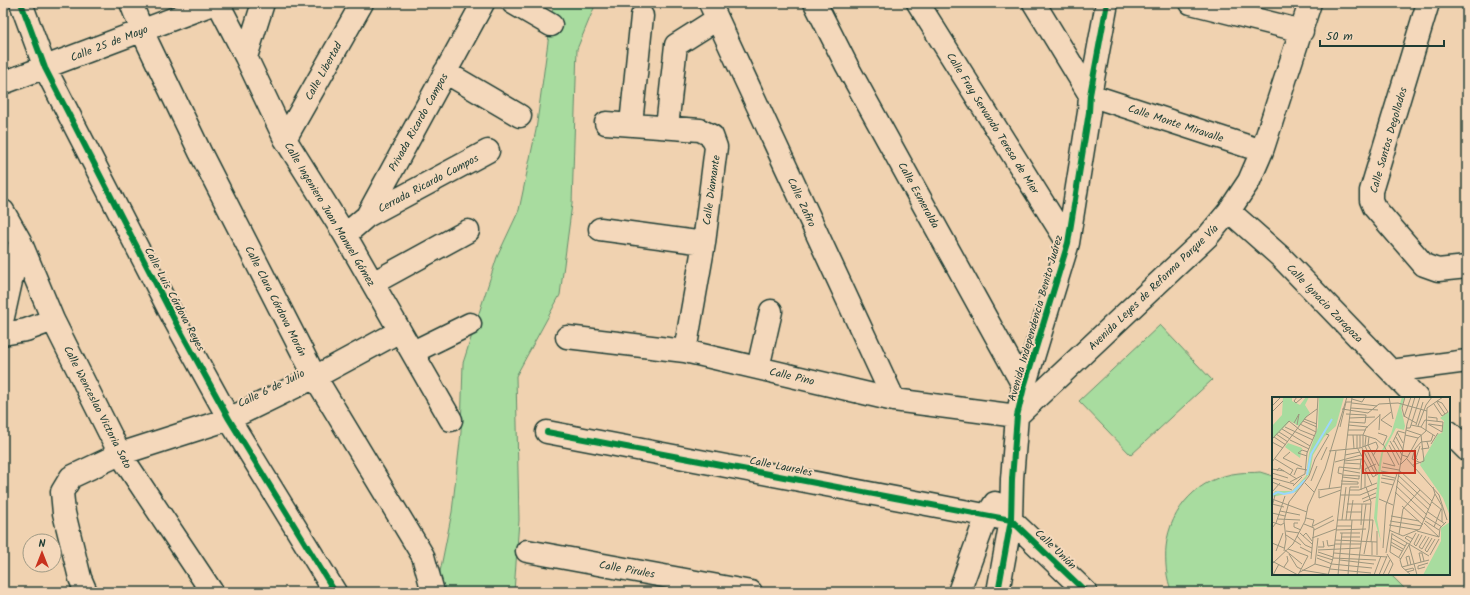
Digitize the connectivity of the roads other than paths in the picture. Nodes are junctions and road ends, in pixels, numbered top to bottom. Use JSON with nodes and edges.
{"nodes":[{"id":1,"x":22,"y":3,"type":"edge"},
{"id":2,"x":131,"y":3,"type":"edge"},
{"id":3,"x":217,"y":3,"type":"edge"},
{"id":4,"x":263,"y":3,"type":"edge"},
{"id":5,"x":362,"y":3,"type":"edge"},
{"id":6,"x":483,"y":3,"type":"edge"},
{"id":7,"x":513,"y":3,"type":"edge"},
{"id":8,"x":815,"y":3,"type":"edge"},
{"id":9,"x":918,"y":3,"type":"edge"},
{"id":10,"x":1034,"y":3,"type":"edge"},
{"id":11,"x":1106,"y":3,"type":"edge"},
{"id":12,"x":1191,"y":3,"type":"edge"},
{"id":13,"x":1310,"y":3,"type":"edge"},
{"id":14,"x":1428,"y":3,"type":"edge"},
{"id":15,"x":713,"y":11,"type":"edge"},
{"id":16,"x":642,"y":16,"type":"dead end"},
{"id":17,"x":551,"y":24,"type":"dead end"},
{"id":18,"x":142,"y":31,"type":"junction"},
{"id":19,"x":1302,"y":31,"type":"junction"},
{"id":20,"x":246,"y":57,"type":"junction"},
{"id":21,"x":45,"y":68,"type":"junction"},
{"id":22,"x":445,"y":72,"type":"junction"},
{"id":23,"x":3,"y":84,"type":"edge"},
{"id":24,"x":1090,"y":95,"type":"junction"},
{"id":25,"x":520,"y":116,"type":"dead end"},
{"id":26,"x":606,"y":122,"type":"dead end"},
{"id":27,"x":631,"y":124,"type":"junction"},
{"id":28,"x":667,"y":128,"type":"junction"},
{"id":29,"x":285,"y":139,"type":"junction"},
{"id":30,"x":488,"y":151,"type":"dead end"},
{"id":31,"x":1262,"y":151,"type":"junction"},
{"id":32,"x":3,"y":211,"type":"edge"},
{"id":33,"x":1229,"y":211,"type":"junction"},
{"id":34,"x":367,"y":216,"type":"junction"},
{"id":35,"x":600,"y":229,"type":"dead end"},
{"id":36,"x":468,"y":232,"type":"dead end"},
{"id":37,"x":345,"y":235,"type":"junction"},
{"id":38,"x":20,"y":241,"type":"junction"},
{"id":39,"x":704,"y":243,"type":"junction"},
{"id":40,"x":1068,"y":243,"type":"junction"},
{"id":41,"x":1467,"y":267,"type":"edge"},
{"id":42,"x":373,"y":283,"type":"junction"},
{"id":43,"x":771,"y":311,"type":"dead end"},
{"id":44,"x":3,"y":317,"type":"edge"},
{"id":45,"x":53,"y":320,"type":"junction"},
{"id":46,"x":470,"y":324,"type":"dead end"},
{"id":47,"x":400,"y":331,"type":"junction"},
{"id":48,"x":3,"y":334,"type":"edge"},
{"id":49,"x":567,"y":337,"type":"dead end"},
{"id":50,"x":685,"y":351,"type":"junction"},
{"id":51,"x":412,"y":352,"type":"junction"},
{"id":52,"x":1467,"y":361,"type":"edge"},
{"id":53,"x":758,"y":368,"type":"junction"},
{"id":54,"x":1391,"y":371,"type":"junction"},
{"id":55,"x":315,"y":377,"type":"junction"},
{"id":56,"x":1024,"y":387,"type":"junction"},
{"id":57,"x":1416,"y":397,"type":"edge"},
{"id":58,"x":894,"y":400,"type":"junction"},
{"id":59,"x":1017,"y":416,"type":"junction"},
{"id":60,"x":228,"y":419,"type":"junction"},
{"id":61,"x":451,"y":420,"type":"dead end"},
{"id":62,"x":547,"y":432,"type":"dead end"},
{"id":63,"x":1450,"y":433,"type":"edge"},
{"id":64,"x":1467,"y":450,"type":"edge"},
{"id":65,"x":120,"y":454,"type":"junction"},
{"id":66,"x":1012,"y":480,"type":"junction"},
{"id":67,"x":987,"y":515,"type":"junction"},
{"id":68,"x":1011,"y":520,"type":"junction"},
{"id":69,"x":527,"y":551,"type":"dead end"},
{"id":70,"x":82,"y":587,"type":"edge"},
{"id":71,"x":212,"y":592,"type":"edge"},
{"id":72,"x":335,"y":592,"type":"edge"},
{"id":73,"x":433,"y":592,"type":"edge"},
{"id":74,"x":751,"y":592,"type":"edge"},
{"id":75,"x":959,"y":592,"type":"edge"},
{"id":76,"x":998,"y":592,"type":"edge"},
{"id":77,"x":1086,"y":592,"type":"edge"}],
"edges":[{"from":1,"to":21,"type":"street","name":"Calle Luis Córdova Reyes"},
{"from":2,"to":18,"type":"street","name":"Calle Clara Córdova Morán"},
{"from":3,"to":18,"type":"street","name":"Calle 25 de Mayo"},
{"from":3,"to":20,"type":"street","name":"Calle Ingeniero Juan Manuel Gómez"},
{"from":4,"to":20,"type":"street"},
{"from":5,"to":29,"type":"street","name":"Calle Libertad"},
{"from":6,"to":22,"type":"street","name":"Privada Ricardo Campos"},
{"from":7,"to":17,"type":"street"},
{"from":8,"to":56,"type":"street","name":"Calle Esmeralda"},
{"from":9,"to":40,"type":"street","name":"Calle Fray Servando Teresa de Mier"},
{"from":10,"to":24,"type":"street"},
{"from":11,"to":24,"type":"street","name":"Avenida Independencia Benito Juárez"},
{"from":12,"to":19,"type":"street"},
{"from":13,"to":19,"type":"street","name":"Avenida Leyes de Reforma Parque Vía"},
{"from":14,"to":41,"type":"street","name":"Calle Santos Degollados"},
{"from":15,"to":28,"type":"street"},
{"from":15,"to":58,"type":"street","name":"Calle Zafiro"},
{"from":16,"to":27,"type":"street"},
{"from":18,"to":21,"type":"street","name":"Calle 25 de Mayo"},
{"from":18,"to":55,"type":"street","name":"Calle Clara Córdova Morán"},
{"from":19,"to":31,"type":"street","name":"Avenida Leyes de Reforma Parque Vía"},
{"from":20,"to":29,"type":"street","name":"Calle Ingeniero Juan Manuel Gómez"},
{"from":21,"to":23,"type":"street","name":"Calle 25 de Mayo"},
{"from":21,"to":60,"type":"street","name":"Calle Luis Córdova Reyes"},
{"from":22,"to":25,"type":"street"},
{"from":22,"to":34,"type":"street","name":"Privada Ricardo Campos"},
{"from":24,"to":31,"type":"street","name":"Calle Monte Miravalle"},
{"from":24,"to":40,"type":"street","name":"Avenida Independencia Benito Juárez"},
{"from":26,"to":27,"type":"street","name":"Calle Diamante"},
{"from":27,"to":28,"type":"street","name":"Calle Diamante"},
{"from":28,"to":39,"type":"street","name":"Calle Diamante"},
{"from":29,"to":37,"type":"street","name":"Calle Ingeniero Juan Manuel Gómez"},
{"from":30,"to":34,"type":"street","name":"Cerrada Ricardo Campos"},
{"from":31,"to":33,"type":"street","name":"Avenida Leyes de Reforma Parque Vía"},
{"from":32,"to":38,"type":"street","name":"Calle Wenceslao Victoria Soto"},
{"from":33,"to":54,"type":"street","name":"Calle Ignacio Zaragoza"},
{"from":33,"to":59,"type":"street","name":"Avenida Leyes de Reforma Parque Vía"},
{"from":34,"to":37,"type":"street","name":"Privada Ricardo Campos"},
{"from":35,"to":39,"type":"street"},
{"from":36,"to":42,"type":"street"},
{"from":37,"to":42,"type":"street","name":"Calle Ingeniero Juan Manuel Gómez"},
{"from":38,"to":44,"type":"street"},
{"from":38,"to":45,"type":"street","name":"Calle Wenceslao Victoria Soto"},
{"from":39,"to":50,"type":"street","name":"Calle Diamante"},
{"from":40,"to":56,"type":"street","name":"Avenida Independencia Benito Juárez"},
{"from":42,"to":47,"type":"street","name":"Calle Ingeniero Juan Manuel Gómez"},
{"from":43,"to":53,"type":"street"},
{"from":45,"to":48,"type":"street"},
{"from":45,"to":65,"type":"street","name":"Calle Wenceslao Victoria Soto"},
{"from":46,"to":51,"type":"street"},
{"from":47,"to":51,"type":"street","name":"Calle Ingeniero Juan Manuel Gómez"},
{"from":47,"to":55,"type":"street","name":"Calle 6 de Julio"},
{"from":49,"to":50,"type":"street","name":"Calle Pino"},
{"from":50,"to":53,"type":"street","name":"Calle Pino"},
{"from":51,"to":61,"type":"street","name":"Calle Ingeniero Juan Manuel Gómez"},
{"from":52,"to":54,"type":"street"},
{"from":53,"to":58,"type":"street","name":"Calle Pino"},
{"from":54,"to":57,"type":"street","name":"Calle Ignacio Zaragoza"},
{"from":55,"to":60,"type":"street","name":"Calle 6 de Julio"},
{"from":55,"to":73,"type":"street","name":"Calle Clara Córdova Morán"},
{"from":56,"to":59,"type":"street","name":"Avenida Independencia Benito Juárez"},
{"from":58,"to":59,"type":"street","name":"Calle Pino"},
{"from":59,"to":66,"type":"street","name":"Avenida Independencia Benito Juárez"},
{"from":60,"to":65,"type":"street","name":"Calle 6 de Julio"},
{"from":60,"to":72,"type":"street","name":"Calle Luis Córdova Reyes"},
{"from":62,"to":67,"type":"street","name":"Calle Laureles"},
{"from":63,"to":64,"type":"street"},
{"from":65,"to":70,"type":"street","name":"Calle 6 de Julio"},
{"from":65,"to":71,"type":"street","name":"Calle Wenceslao Victoria Soto"},
{"from":66,"to":67,"type":"street"},
{"from":66,"to":68,"type":"street","name":"Avenida Independencia Benito Juárez"},
{"from":67,"to":68,"type":"street","name":"Calle Laureles"},
{"from":67,"to":75,"type":"street"},
{"from":68,"to":76,"type":"street","name":"Avenida Independencia Benito Juárez"},
{"from":68,"to":77,"type":"street","name":"Calle Unión"},
{"from":69,"to":74,"type":"street","name":"Calle Pirules"}]}
